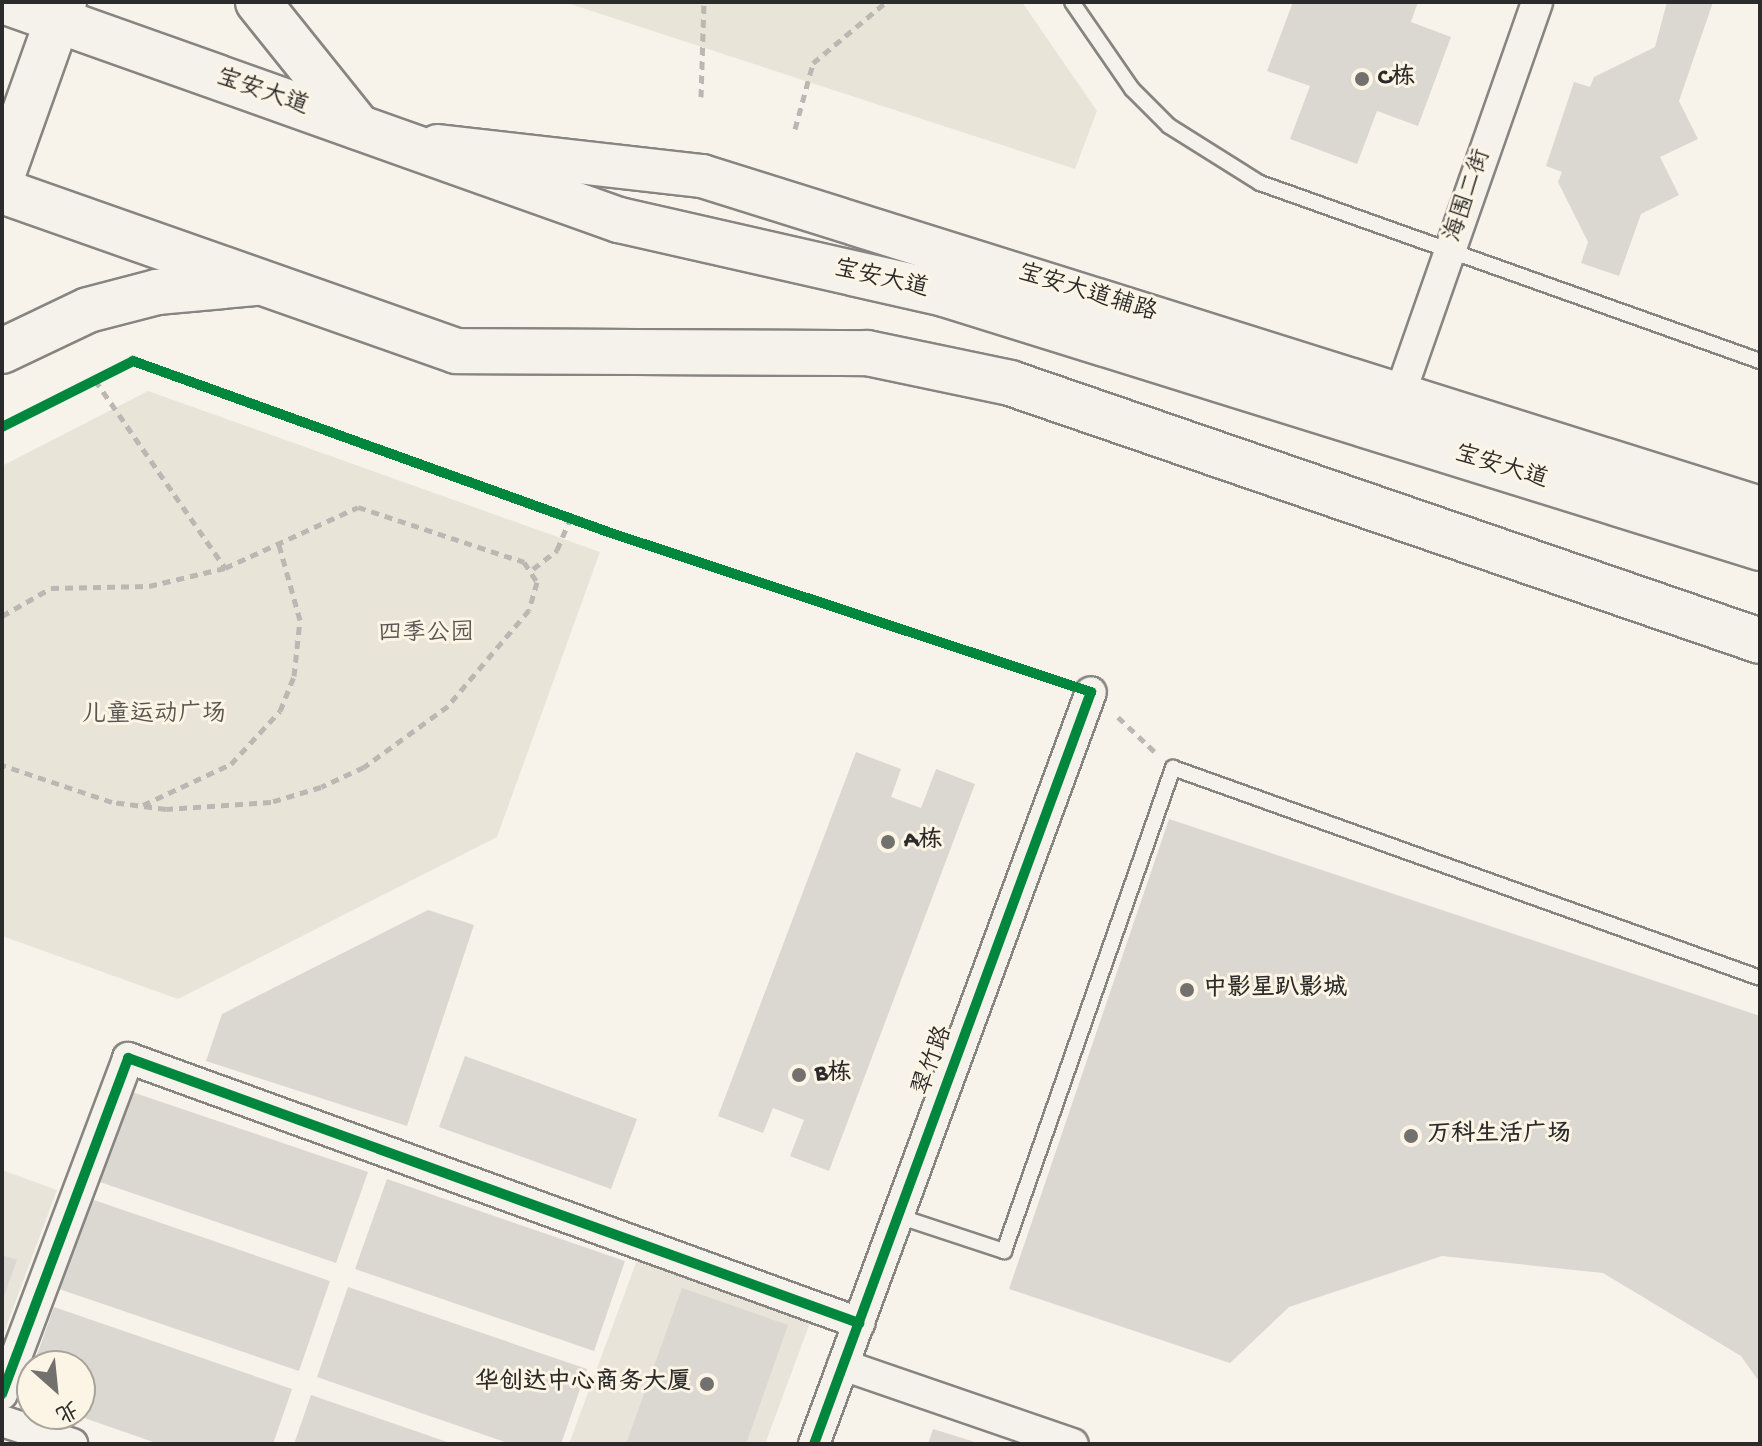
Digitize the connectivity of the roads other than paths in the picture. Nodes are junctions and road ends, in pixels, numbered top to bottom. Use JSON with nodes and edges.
{"nodes":[{"id":1,"x":6,"y":2,"type":"edge"},
{"id":2,"x":258,"y":2,"type":"edge"},
{"id":3,"x":1072,"y":2,"type":"edge"},
{"id":4,"x":1537,"y":2,"type":"edge"},
{"id":5,"x":61,"y":11,"type":"edge"},
{"id":6,"x":358,"y":127,"type":"junction"},
{"id":7,"x":400,"y":142,"type":"junction"},
{"id":8,"x":2,"y":176,"type":"edge"},
{"id":9,"x":2,"y":191,"type":"edge"},
{"id":10,"x":1448,"y":255,"type":"junction"},
{"id":11,"x":270,"y":281,"type":"junction"},
{"id":12,"x":2,"y":351,"type":"edge"},
{"id":13,"x":1760,"y":361,"type":"edge"},
{"id":14,"x":1401,"y":391,"type":"junction"},
{"id":15,"x":1760,"y":508,"type":"edge"},
{"id":16,"x":1760,"y":548,"type":"edge"},
{"id":17,"x":1760,"y":641,"type":"edge"},
{"id":18,"x":1091,"y":692,"type":"road end"},
{"id":19,"x":1760,"y":978,"type":"edge"},
{"id":20,"x":898,"y":1216,"type":"junction"},
{"id":21,"x":859,"y":1323,"type":"junction"},
{"id":22,"x":843,"y":1365,"type":"junction"},
{"id":23,"x":2,"y":1394,"type":"edge"},
{"id":24,"x":2,"y":1421,"type":"edge"},
{"id":25,"x":72,"y":1444,"type":"edge"},
{"id":26,"x":814,"y":1444,"type":"edge"},
{"id":27,"x":1073,"y":1444,"type":"edge"}],
"edges":[{"from":1,"to":5,"type":"main road","name":"宝安大道"},
{"from":2,"to":6,"type":"main road"},
{"from":3,"to":10,"type":"lane"},
{"from":4,"to":10,"type":"street","name":"海围二街"},
{"from":5,"to":6,"type":"main road","name":"宝安大道"},
{"from":5,"to":8,"type":"main road"},
{"from":6,"to":7,"type":"main road","name":"宝安大道"},
{"from":7,"to":14,"type":"main road","name":"宝安大道辅路"},
{"from":7,"to":16,"type":"main road","name":"宝安大道"},
{"from":9,"to":11,"type":"main road"},
{"from":10,"to":13,"type":"lane"},
{"from":10,"to":14,"type":"street","name":"海围二街"},
{"from":11,"to":12,"type":"main road"},
{"from":11,"to":17,"type":"main road"},
{"from":14,"to":15,"type":"main road","name":"宝安大道辅路"},
{"from":18,"to":20,"type":"street","name":"翠竹路"},
{"from":19,"to":20,"type":"lane"},
{"from":20,"to":21,"type":"street","name":"翠竹路"},
{"from":21,"to":22,"type":"street","name":"翠竹路"},
{"from":21,"to":23,"type":"street"},
{"from":22,"to":26,"type":"street","name":"翠竹路"},
{"from":22,"to":27,"type":"street"},
{"from":24,"to":25,"type":"street"}]}
